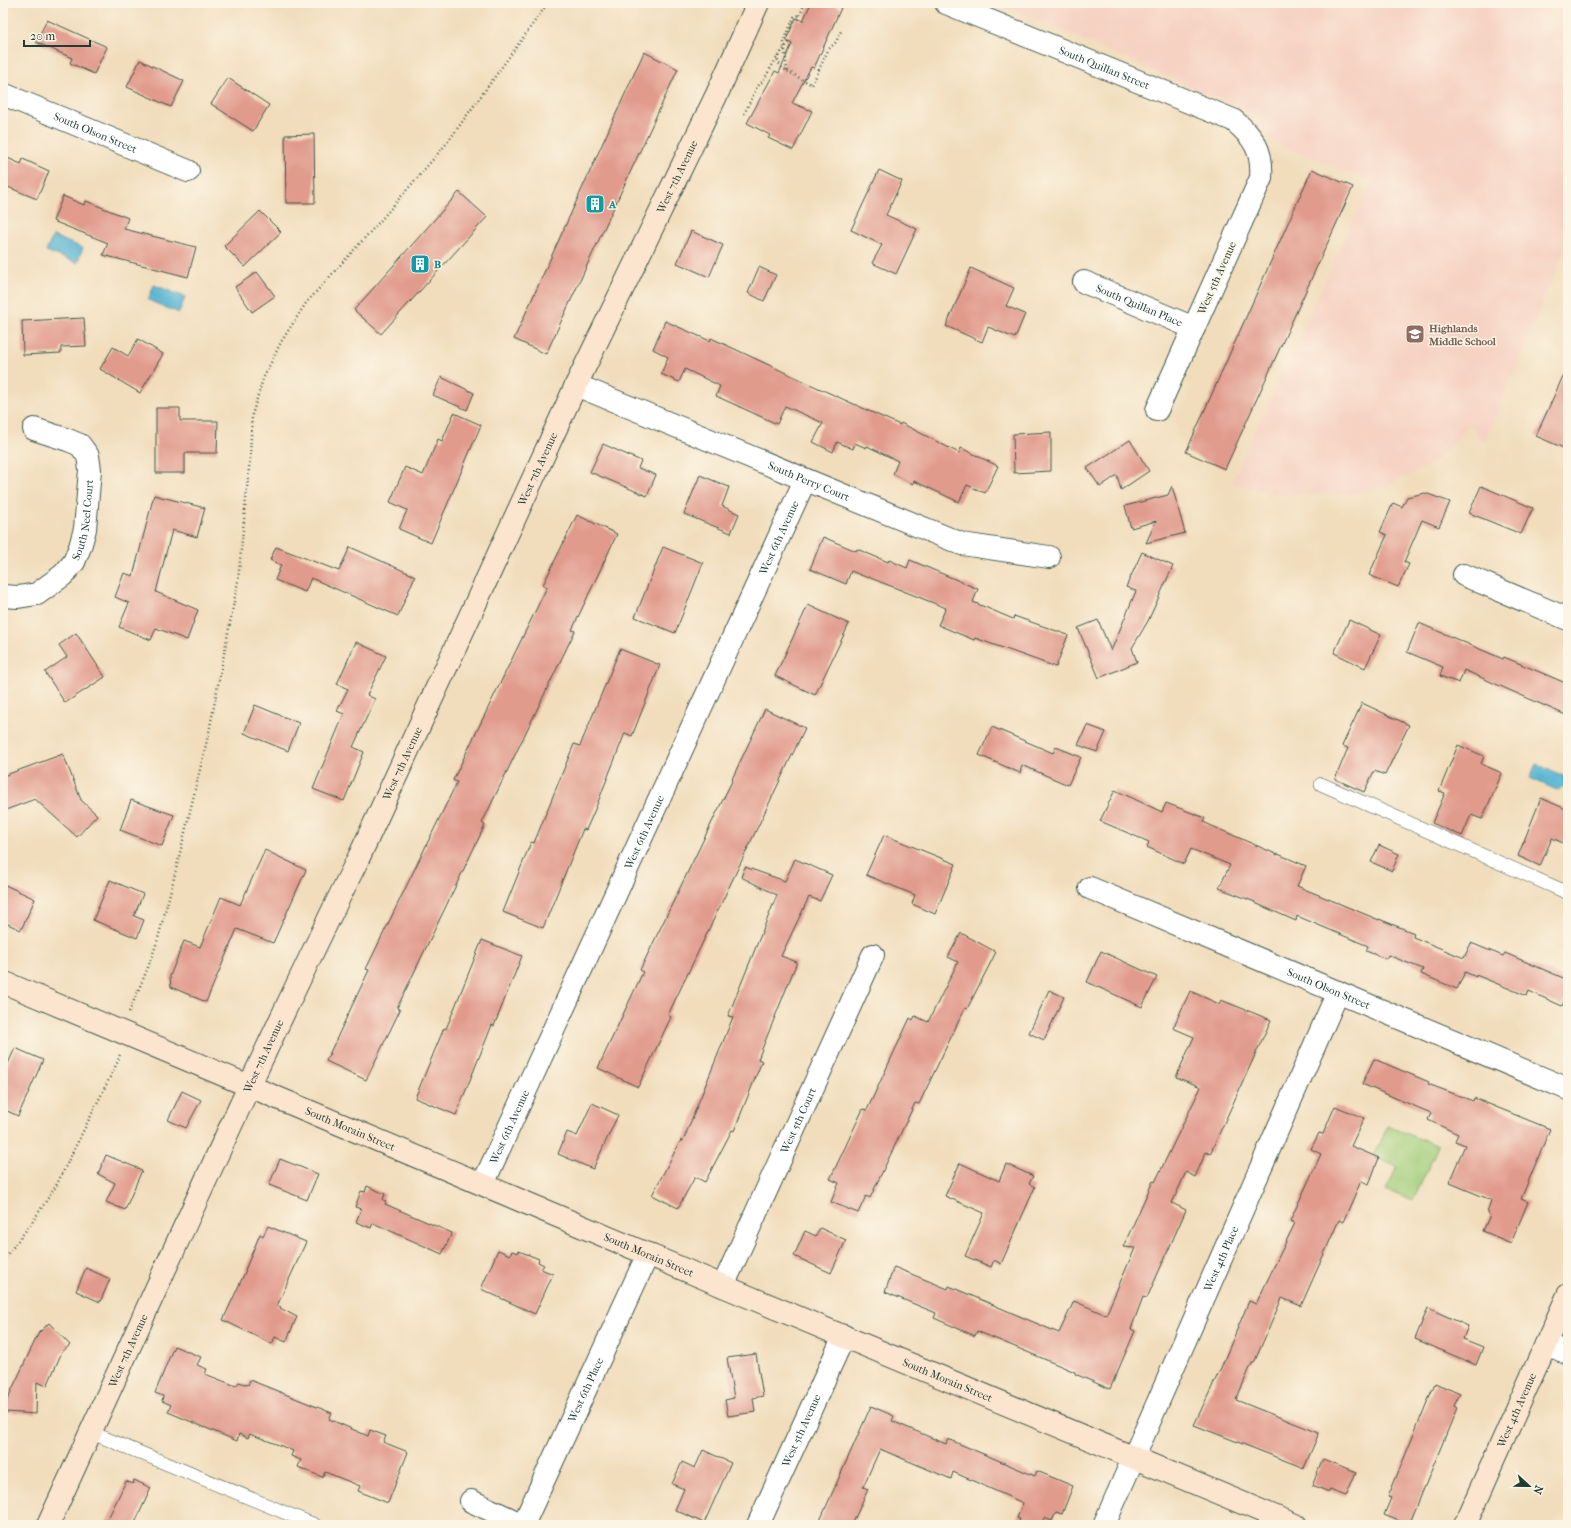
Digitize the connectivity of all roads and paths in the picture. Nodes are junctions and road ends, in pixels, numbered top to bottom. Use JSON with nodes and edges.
{"nodes":[{"id":1,"x":548,"y":3,"type":"edge"},
{"id":2,"x":758,"y":3,"type":"edge"},
{"id":3,"x":805,"y":3,"type":"edge"},
{"id":4,"x":946,"y":3,"type":"edge"},
{"id":5,"x":800,"y":15,"type":"junction"},
{"id":6,"x":798,"y":19,"type":"dead end"},
{"id":7,"x":842,"y":29,"type":"dead end"},
{"id":8,"x":790,"y":42,"type":"dead end"},
{"id":9,"x":784,"y":50,"type":"junction"},
{"id":10,"x":778,"y":56,"type":"junction"},
{"id":11,"x":788,"y":72,"type":"junction"},
{"id":12,"x":3,"y":94,"type":"edge"},
{"id":13,"x":744,"y":114,"type":"dead end"},
{"id":14,"x":1255,"y":143,"type":"joint"},
{"id":15,"x":188,"y":171,"type":"dead end"},
{"id":16,"x":1084,"y":282,"type":"dead end"},
{"id":17,"x":1194,"y":328,"type":"junction"},
{"id":18,"x":576,"y":385,"type":"junction"},
{"id":19,"x":1157,"y":410,"type":"dead end"},
{"id":20,"x":34,"y":429,"type":"dead end"},
{"id":21,"x":805,"y":480,"type":"junction"},
{"id":22,"x":1049,"y":557,"type":"dead end"},
{"id":23,"x":1464,"y":575,"type":"dead end"},
{"id":24,"x":3,"y":596,"type":"edge"},
{"id":25,"x":1568,"y":619,"type":"edge"},
{"id":26,"x":1321,"y":784,"type":"dead end"},
{"id":27,"x":1090,"y":888,"type":"dead end"},
{"id":28,"x":1568,"y":892,"type":"edge"},
{"id":29,"x":873,"y":955,"type":"dead end"},
{"id":30,"x":3,"y":982,"type":"edge"},
{"id":31,"x":1338,"y":992,"type":"junction"},
{"id":32,"x":124,"y":1033,"type":"junction"},
{"id":33,"x":250,"y":1086,"type":"junction"},
{"id":34,"x":1568,"y":1089,"type":"edge"},
{"id":35,"x":483,"y":1184,"type":"junction"},
{"id":36,"x":648,"y":1254,"type":"junction"},
{"id":37,"x":3,"y":1260,"type":"edge"},
{"id":38,"x":723,"y":1286,"type":"junction"},
{"id":39,"x":1568,"y":1295,"type":"edge"},
{"id":40,"x":844,"y":1336,"type":"junction"},
{"id":41,"x":1546,"y":1344,"type":"junction"},
{"id":42,"x":1568,"y":1353,"type":"edge"},
{"id":43,"x":90,"y":1432,"type":"junction"},
{"id":44,"x":1134,"y":1457,"type":"junction"},
{"id":45,"x":471,"y":1501,"type":"dead end"},
{"id":46,"x":48,"y":1525,"type":"edge"},
{"id":47,"x":315,"y":1525,"type":"edge"},
{"id":48,"x":523,"y":1525,"type":"edge"},
{"id":49,"x":758,"y":1525,"type":"edge"},
{"id":50,"x":1104,"y":1525,"type":"edge"},
{"id":51,"x":1295,"y":1525,"type":"edge"},
{"id":52,"x":1465,"y":1525,"type":"edge"}],
"edges":[{"from":1,"to":32,"type":"path"},
{"from":2,"to":18,"type":"street","name":"West 7th Avenue"},
{"from":3,"to":5,"type":"path"},
{"from":4,"to":14,"type":"street","name":"South Quillan Street"},
{"from":5,"to":6,"type":"path"},
{"from":5,"to":9,"type":"path"},
{"from":7,"to":11,"type":"path"},
{"from":8,"to":9,"type":"path"},
{"from":9,"to":10,"type":"path"},
{"from":9,"to":11,"type":"path"},
{"from":10,"to":11,"type":"path"},
{"from":10,"to":13,"type":"path"},
{"from":12,"to":15,"type":"street","name":"South Olson Street"},
{"from":14,"to":17,"type":"street","name":"West 5th Avenue"},
{"from":16,"to":17,"type":"street","name":"South Quillan Place"},
{"from":17,"to":19,"type":"street","name":"West 5th Avenue"},
{"from":18,"to":21,"type":"street","name":"South Perry Court"},
{"from":18,"to":33,"type":"street","name":"West 7th Avenue"},
{"from":20,"to":24,"type":"street","name":"South Neel Court"},
{"from":21,"to":22,"type":"street","name":"South Perry Court"},
{"from":21,"to":35,"type":"street","name":"West 6th Avenue"},
{"from":23,"to":25,"type":"street"},
{"from":26,"to":28,"type":"lane"},
{"from":27,"to":31,"type":"street","name":"South Olson Street"},
{"from":29,"to":38,"type":"street","name":"West 5th Court"},
{"from":30,"to":32,"type":"street","name":"South Morain Street"},
{"from":31,"to":34,"type":"street","name":"South Olson Street"},
{"from":31,"to":44,"type":"street","name":"West 4th Place"},
{"from":32,"to":33,"type":"street","name":"South Morain Street"},
{"from":32,"to":37,"type":"path"},
{"from":33,"to":35,"type":"street","name":"South Morain Street"},
{"from":33,"to":43,"type":"street","name":"West 7th Avenue"},
{"from":35,"to":36,"type":"street","name":"South Morain Street"},
{"from":36,"to":38,"type":"street","name":"South Morain Street"},
{"from":36,"to":48,"type":"street","name":"West 6th Place"},
{"from":38,"to":40,"type":"street","name":"South Morain Street"},
{"from":39,"to":41,"type":"street","name":"West 4th Avenue"},
{"from":40,"to":44,"type":"street","name":"South Morain Street"},
{"from":40,"to":49,"type":"street","name":"West 5th Avenue"},
{"from":41,"to":42,"type":"street"},
{"from":41,"to":52,"type":"street","name":"West 4th Avenue"},
{"from":43,"to":46,"type":"street","name":"West 7th Avenue"},
{"from":43,"to":47,"type":"lane"},
{"from":44,"to":50,"type":"street","name":"West 4th Place"},
{"from":44,"to":51,"type":"street","name":"South Morain Street"},
{"from":45,"to":48,"type":"street"}]}
